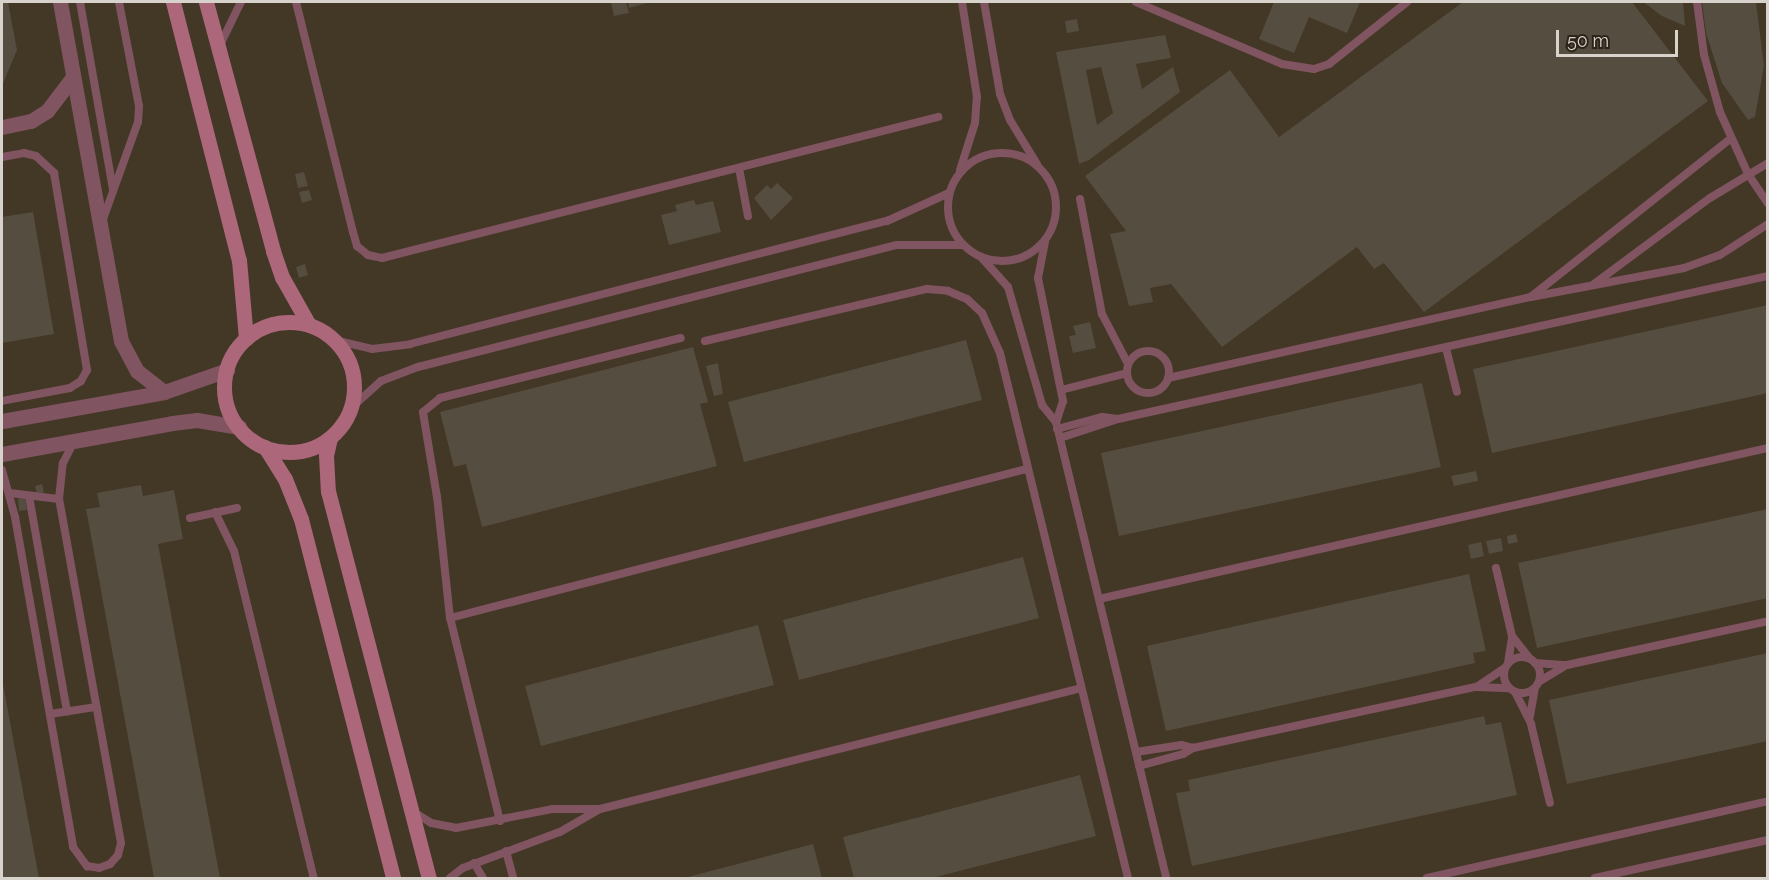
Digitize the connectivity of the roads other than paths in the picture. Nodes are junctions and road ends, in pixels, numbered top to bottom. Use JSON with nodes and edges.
{"nodes":[{"id":1,"x":60,"y":2,"type":"edge"},
{"id":2,"x":80,"y":2,"type":"edge"},
{"id":3,"x":119,"y":2,"type":"edge"},
{"id":4,"x":173,"y":2,"type":"edge"},
{"id":5,"x":206,"y":2,"type":"edge"},
{"id":6,"x":241,"y":2,"type":"edge"},
{"id":7,"x":296,"y":2,"type":"edge"},
{"id":8,"x":963,"y":2,"type":"edge"},
{"id":9,"x":984,"y":2,"type":"edge"},
{"id":10,"x":1136,"y":2,"type":"edge"},
{"id":11,"x":1391,"y":2,"type":"edge"},
{"id":12,"x":1697,"y":2,"type":"edge"},
{"id":13,"x":1404,"y":4,"type":"edge"},
{"id":14,"x":218,"y":49,"type":"junction"},
{"id":15,"x":73,"y":77,"type":"junction"},
{"id":16,"x":938,"y":117,"type":"dead end"},
{"id":17,"x":2,"y":127,"type":"edge"},
{"id":18,"x":1730,"y":139,"type":"junction"},
{"id":19,"x":2,"y":157,"type":"edge"},
{"id":20,"x":1767,"y":163,"type":"edge"},
{"id":21,"x":1040,"y":167,"type":"junction"},
{"id":22,"x":739,"y":168,"type":"junction"},
{"id":23,"x":959,"y":173,"type":"junction"},
{"id":24,"x":1748,"y":174,"type":"junction"},
{"id":25,"x":113,"y":191,"type":"junction"},
{"id":26,"x":949,"y":193,"type":"junction"},
{"id":27,"x":1080,"y":199,"type":"dead end"},
{"id":28,"x":1767,"y":204,"type":"edge"},
{"id":29,"x":748,"y":216,"type":"dead end"},
{"id":30,"x":102,"y":224,"type":"junction"},
{"id":31,"x":1767,"y":225,"type":"edge"},
{"id":32,"x":1045,"y":241,"type":"junction"},
{"id":33,"x":962,"y":244,"type":"junction"},
{"id":34,"x":981,"y":257,"type":"junction"},
{"id":35,"x":1767,"y":276,"type":"edge"},
{"id":36,"x":1593,"y":285,"type":"junction"},
{"id":37,"x":1531,"y":297,"type":"junction"},
{"id":38,"x":309,"y":325,"type":"junction"},
{"id":39,"x":681,"y":338,"type":"dead end"},
{"id":40,"x":246,"y":339,"type":"junction"},
{"id":41,"x":334,"y":340,"type":"junction"},
{"id":42,"x":705,"y":341,"type":"dead end"},
{"id":43,"x":1446,"y":348,"type":"junction"},
{"id":44,"x":1128,"y":364,"type":"junction"},
{"id":45,"x":227,"y":370,"type":"junction"},
{"id":46,"x":1127,"y":373,"type":"junction"},
{"id":47,"x":1168,"y":378,"type":"junction"},
{"id":48,"x":1061,"y":390,"type":"junction"},
{"id":49,"x":164,"y":392,"type":"junction"},
{"id":50,"x":1457,"y":392,"type":"dead end"},
{"id":51,"x":2,"y":401,"type":"edge"},
{"id":52,"x":351,"y":408,"type":"junction"},
{"id":53,"x":1118,"y":419,"type":"junction"},
{"id":54,"x":2,"y":422,"type":"edge"},
{"id":55,"x":1057,"y":425,"type":"junction"},
{"id":56,"x":238,"y":427,"type":"junction"},
{"id":57,"x":330,"y":438,"type":"junction"},
{"id":58,"x":1059,"y":438,"type":"junction"},
{"id":59,"x":74,"y":441,"type":"junction"},
{"id":60,"x":265,"y":447,"type":"junction"},
{"id":61,"x":1767,"y":448,"type":"edge"},
{"id":62,"x":2,"y":454,"type":"edge"},
{"id":63,"x":1026,"y":469,"type":"junction"},
{"id":64,"x":2,"y":470,"type":"edge"},
{"id":65,"x":10,"y":493,"type":"junction"},
{"id":66,"x":29,"y":496,"type":"junction"},
{"id":67,"x":59,"y":499,"type":"junction"},
{"id":68,"x":237,"y":508,"type":"dead end"},
{"id":69,"x":215,"y":512,"type":"junction"},
{"id":70,"x":190,"y":518,"type":"dead end"},
{"id":71,"x":1496,"y":568,"type":"dead end"},
{"id":72,"x":1099,"y":599,"type":"junction"},
{"id":73,"x":450,"y":618,"type":"junction"},
{"id":74,"x":1767,"y":621,"type":"edge"},
{"id":75,"x":1512,"y":636,"type":"junction"},
{"id":76,"x":1532,"y":660,"type":"junction"},
{"id":77,"x":1567,"y":665,"type":"junction"},
{"id":78,"x":1506,"y":666,"type":"junction"},
{"id":79,"x":1540,"y":681,"type":"junction"},
{"id":80,"x":1476,"y":687,"type":"junction"},
{"id":81,"x":1081,"y":688,"type":"junction"},
{"id":82,"x":1535,"y":688,"type":"junction"},
{"id":83,"x":1512,"y":690,"type":"junction"},
{"id":84,"x":96,"y":707,"type":"junction"},
{"id":85,"x":67,"y":712,"type":"junction"},
{"id":86,"x":50,"y":714,"type":"junction"},
{"id":87,"x":1531,"y":724,"type":"junction"},
{"id":88,"x":1193,"y":748,"type":"junction"},
{"id":89,"x":1136,"y":753,"type":"junction"},
{"id":90,"x":1139,"y":766,"type":"junction"},
{"id":91,"x":1767,"y":801,"type":"edge"},
{"id":92,"x":1550,"y":803,"type":"dead end"},
{"id":93,"x":600,"y":808,"type":"junction"},
{"id":94,"x":411,"y":810,"type":"junction"},
{"id":95,"x":500,"y":821,"type":"junction"},
{"id":96,"x":1767,"y":840,"type":"edge"},
{"id":97,"x":506,"y":851,"type":"junction"},
{"id":98,"x":474,"y":863,"type":"junction"},
{"id":99,"x":314,"y":879,"type":"edge"},
{"id":100,"x":393,"y":879,"type":"edge"},
{"id":101,"x":429,"y":879,"type":"edge"},
{"id":102,"x":450,"y":879,"type":"edge"},
{"id":103,"x":483,"y":879,"type":"edge"},
{"id":104,"x":513,"y":879,"type":"edge"},
{"id":105,"x":1128,"y":879,"type":"edge"},
{"id":106,"x":1166,"y":879,"type":"edge"},
{"id":107,"x":1427,"y":879,"type":"edge"},
{"id":108,"x":1595,"y":879,"type":"edge"}],
"edges":[{"from":1,"to":15,"type":"street"},
{"from":2,"to":25,"type":"lane"},
{"from":3,"to":25,"type":"lane"},
{"from":4,"to":40,"type":"street"},
{"from":5,"to":14,"type":"street"},
{"from":6,"to":14,"type":"lane"},
{"from":7,"to":22,"type":"lane"},
{"from":8,"to":23,"type":"lane"},
{"from":9,"to":21,"type":"lane"},
{"from":10,"to":13,"type":"lane"},
{"from":11,"to":13,"type":"lane"},
{"from":12,"to":18,"type":"lane"},
{"from":14,"to":38,"type":"street"},
{"from":15,"to":17,"type":"street"},
{"from":15,"to":30,"type":"street"},
{"from":16,"to":22,"type":"lane"},
{"from":18,"to":24,"type":"lane"},
{"from":18,"to":37,"type":"lane"},
{"from":19,"to":51,"type":"lane"},
{"from":20,"to":24,"type":"lane"},
{"from":21,"to":23,"type":"lane"},
{"from":21,"to":32,"type":"lane"},
{"from":22,"to":29,"type":"lane"},
{"from":23,"to":26,"type":"lane"},
{"from":24,"to":28,"type":"lane"},
{"from":24,"to":36,"type":"lane"},
{"from":25,"to":30,"type":"lane"},
{"from":26,"to":33,"type":"lane"},
{"from":26,"to":41,"type":"lane"},
{"from":27,"to":44,"type":"lane"},
{"from":30,"to":49,"type":"street"},
{"from":31,"to":36,"type":"lane"},
{"from":32,"to":34,"type":"lane"},
{"from":32,"to":48,"type":"lane"},
{"from":33,"to":34,"type":"lane"},
{"from":33,"to":52,"type":"lane"},
{"from":34,"to":55,"type":"lane"},
{"from":35,"to":43,"type":"lane"},
{"from":36,"to":37,"type":"lane"},
{"from":37,"to":47,"type":"lane"},
{"from":38,"to":40,"type":"street"},
{"from":38,"to":41,"type":"street"},
{"from":39,"to":73,"type":"lane"},
{"from":40,"to":45,"type":"street"},
{"from":41,"to":52,"type":"street"},
{"from":42,"to":63,"type":"lane"},
{"from":43,"to":50,"type":"lane"},
{"from":43,"to":53,"type":"lane"},
{"from":44,"to":46,"type":"lane"},
{"from":44,"to":47,"type":"lane"},
{"from":45,"to":49,"type":"street"},
{"from":45,"to":56,"type":"street"},
{"from":46,"to":47,"type":"lane"},
{"from":46,"to":48,"type":"lane"},
{"from":48,"to":55,"type":"lane"},
{"from":49,"to":54,"type":"street"},
{"from":52,"to":57,"type":"street"},
{"from":53,"to":55,"type":"lane"},
{"from":53,"to":58,"type":"lane"},
{"from":55,"to":58,"type":"lane"},
{"from":56,"to":59,"type":"street"},
{"from":56,"to":60,"type":"street"},
{"from":57,"to":60,"type":"street"},
{"from":57,"to":94,"type":"street"},
{"from":58,"to":72,"type":"lane"},
{"from":59,"to":62,"type":"street"},
{"from":59,"to":67,"type":"lane"},
{"from":60,"to":100,"type":"street"},
{"from":61,"to":72,"type":"lane"},
{"from":63,"to":73,"type":"lane"},
{"from":63,"to":81,"type":"lane"},
{"from":64,"to":65,"type":"lane"},
{"from":65,"to":66,"type":"lane"},
{"from":65,"to":86,"type":"lane"},
{"from":66,"to":67,"type":"lane"},
{"from":66,"to":85,"type":"lane"},
{"from":67,"to":84,"type":"lane"},
{"from":68,"to":69,"type":"lane"},
{"from":69,"to":70,"type":"lane"},
{"from":69,"to":99,"type":"lane"},
{"from":71,"to":75,"type":"lane"},
{"from":72,"to":89,"type":"lane"},
{"from":73,"to":95,"type":"lane"},
{"from":74,"to":77,"type":"lane"},
{"from":75,"to":76,"type":"lane"},
{"from":75,"to":78,"type":"lane"},
{"from":76,"to":77,"type":"lane"},
{"from":76,"to":78,"type":"lane"},
{"from":76,"to":79,"type":"lane"},
{"from":77,"to":79,"type":"lane"},
{"from":78,"to":80,"type":"lane"},
{"from":78,"to":83,"type":"lane"},
{"from":79,"to":82,"type":"lane"},
{"from":80,"to":83,"type":"lane"},
{"from":80,"to":88,"type":"lane"},
{"from":81,"to":93,"type":"lane"},
{"from":81,"to":105,"type":"lane"},
{"from":82,"to":83,"type":"lane"},
{"from":82,"to":87,"type":"lane"},
{"from":83,"to":87,"type":"lane"},
{"from":84,"to":85,"type":"lane"},
{"from":84,"to":86,"type":"lane"},
{"from":85,"to":86,"type":"lane"},
{"from":87,"to":92,"type":"lane"},
{"from":88,"to":89,"type":"lane"},
{"from":88,"to":90,"type":"lane"},
{"from":89,"to":90,"type":"lane"},
{"from":90,"to":106,"type":"lane"},
{"from":91,"to":107,"type":"lane"},
{"from":93,"to":95,"type":"lane"},
{"from":93,"to":97,"type":"lane"},
{"from":94,"to":95,"type":"lane"},
{"from":94,"to":101,"type":"street"},
{"from":96,"to":108,"type":"lane"},
{"from":97,"to":98,"type":"lane"},
{"from":97,"to":104,"type":"lane"},
{"from":98,"to":102,"type":"lane"},
{"from":98,"to":103,"type":"lane"}]}
